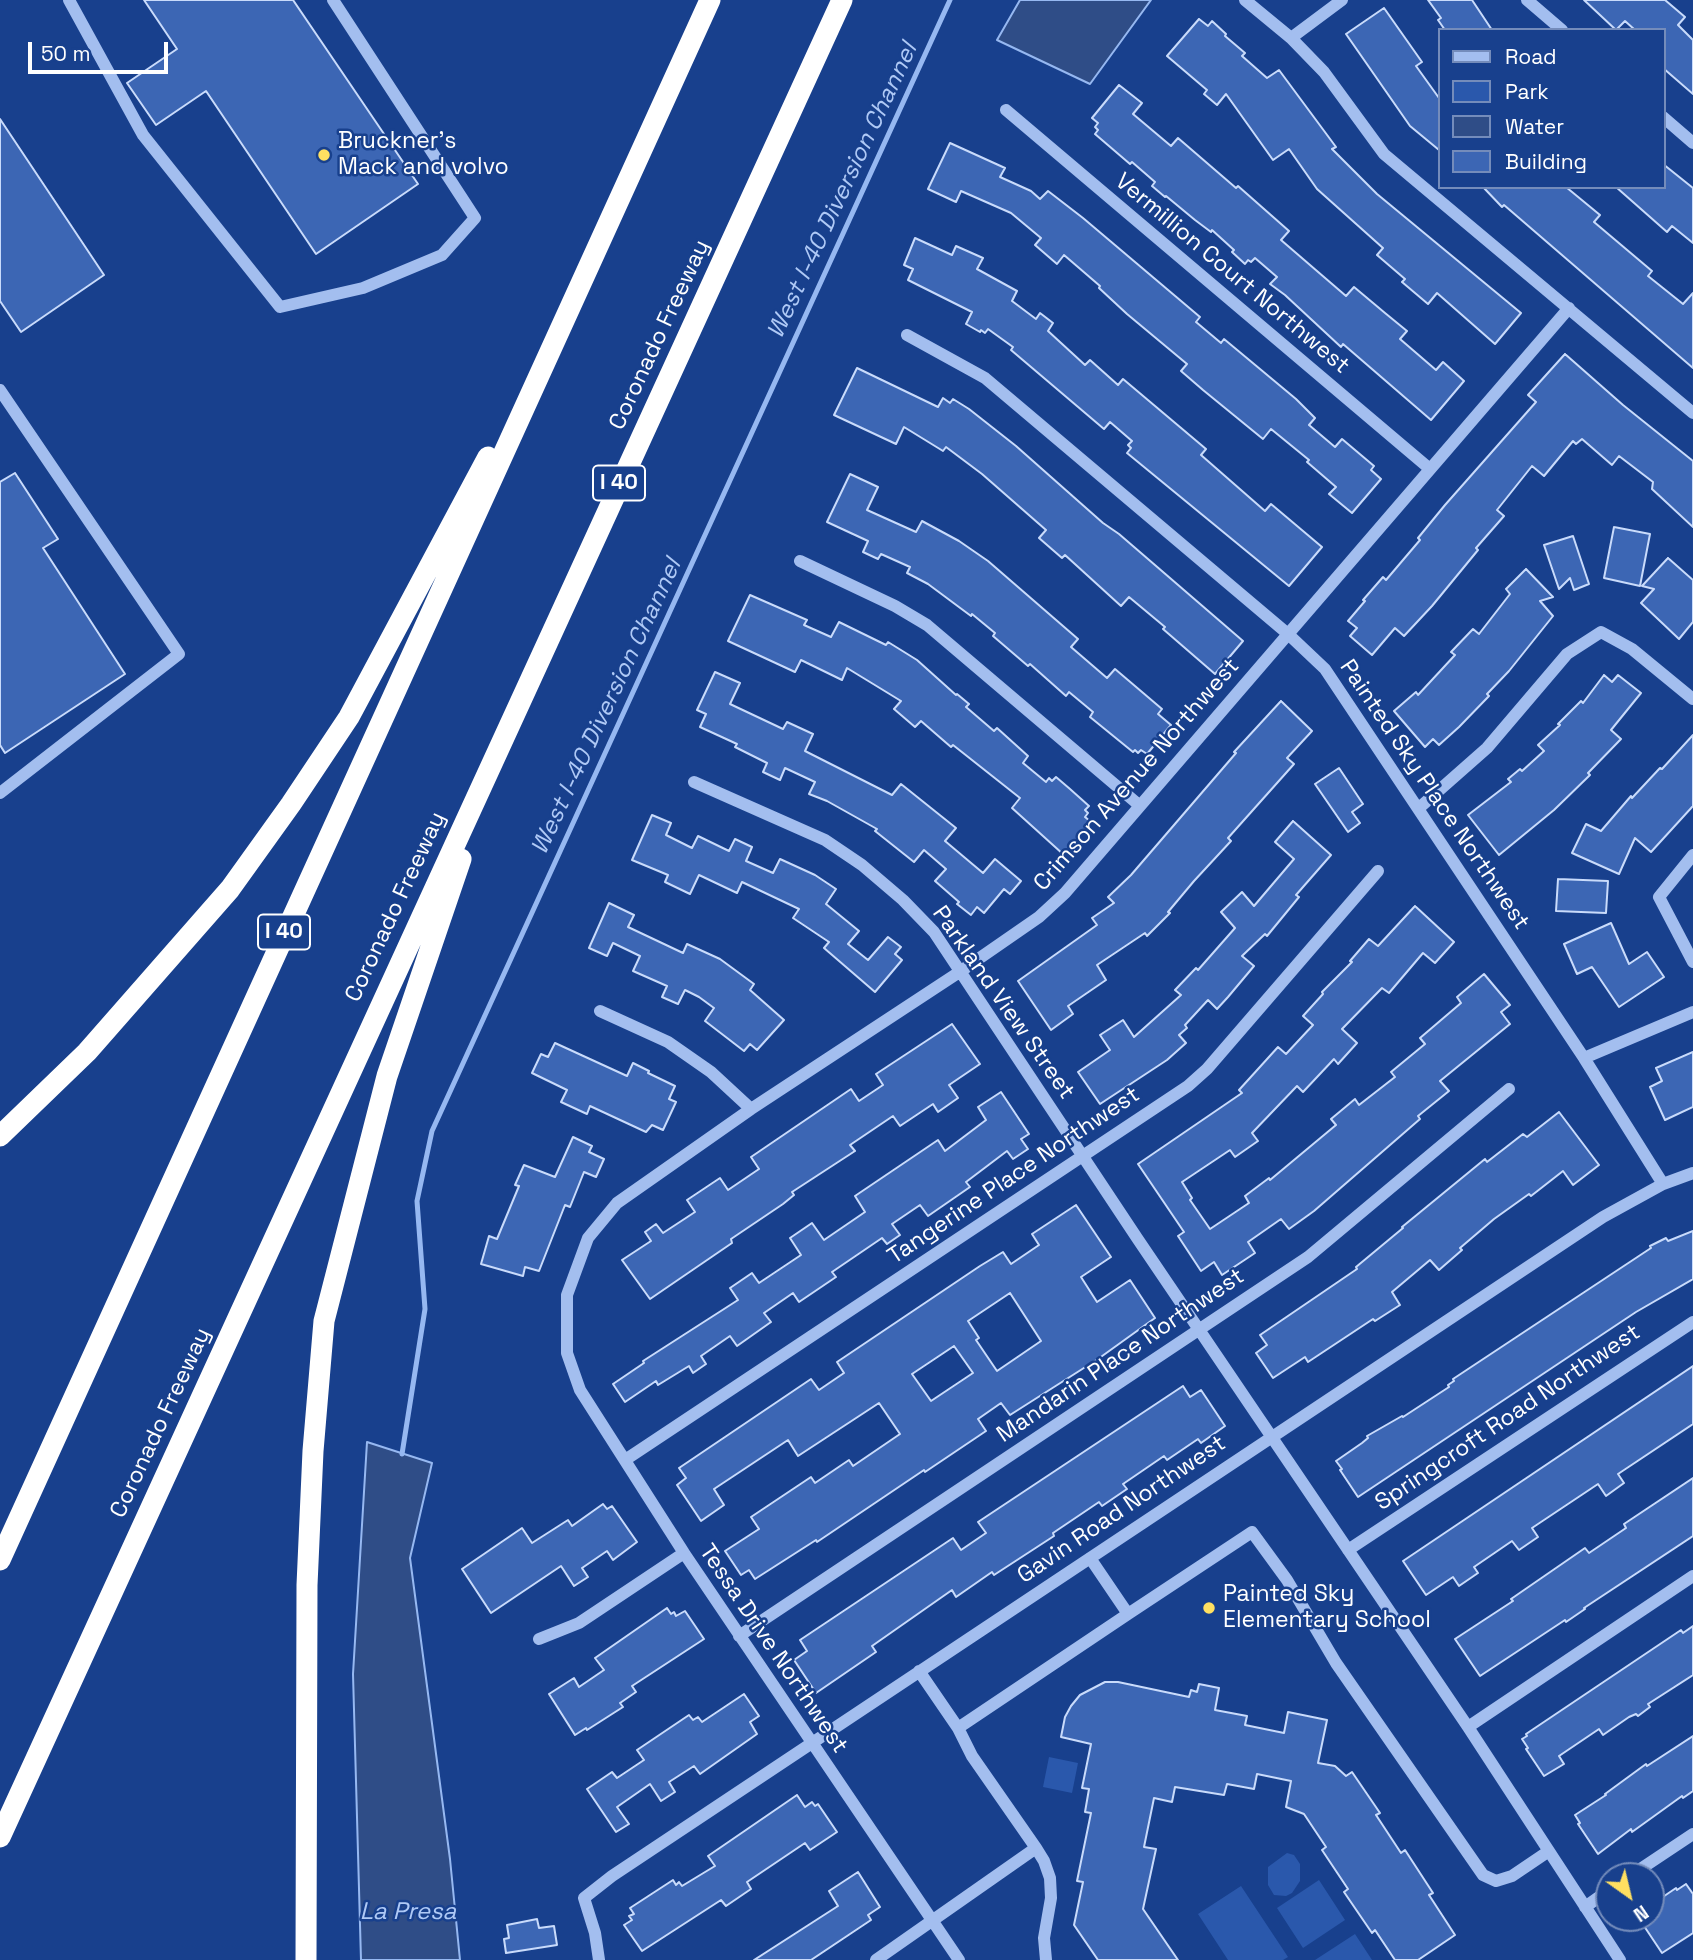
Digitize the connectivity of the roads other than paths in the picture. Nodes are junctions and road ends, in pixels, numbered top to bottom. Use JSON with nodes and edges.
{"nodes":[{"id":1,"x":69,"y":0,"type":"edge"},
{"id":2,"x":334,"y":0,"type":"edge"},
{"id":3,"x":710,"y":0,"type":"edge"},
{"id":4,"x":842,"y":0,"type":"edge"},
{"id":5,"x":1245,"y":0,"type":"edge"},
{"id":6,"x":1342,"y":0,"type":"edge"},
{"id":7,"x":1527,"y":0,"type":"edge"},
{"id":8,"x":1560,"y":28,"type":"edge"},
{"id":9,"x":1291,"y":38,"type":"junction"},
{"id":10,"x":1006,"y":110,"type":"dead end"},
{"id":11,"x":1665,"y":119,"type":"edge"},
{"id":12,"x":1693,"y":143,"type":"edge"},
{"id":13,"x":572,"y":305,"type":"junction"},
{"id":14,"x":1569,"y":308,"type":"junction"},
{"id":15,"x":907,"y":335,"type":"dead end"},
{"id":16,"x":0,"y":390,"type":"edge"},
{"id":17,"x":1693,"y":413,"type":"edge"},
{"id":18,"x":1430,"y":469,"type":"junction"},
{"id":19,"x":800,"y":561,"type":"dead end"},
{"id":20,"x":1288,"y":634,"type":"junction"},
{"id":21,"x":1693,"y":699,"type":"edge"},
{"id":22,"x":510,"y":722,"type":"junction"},
{"id":23,"x":694,"y":782,"type":"dead end"},
{"id":24,"x":0,"y":793,"type":"edge"},
{"id":25,"x":1139,"y":805,"type":"junction"},
{"id":26,"x":1419,"y":808,"type":"junction"},
{"id":27,"x":1693,"y":855,"type":"edge"},
{"id":28,"x":1378,"y":871,"type":"dead end"},
{"id":29,"x":1693,"y":962,"type":"edge"},
{"id":30,"x":961,"y":971,"type":"junction"},
{"id":31,"x":600,"y":1011,"type":"dead end"},
{"id":32,"x":1693,"y":1013,"type":"edge"},
{"id":33,"x":1584,"y":1058,"type":"junction"},
{"id":34,"x":1509,"y":1089,"type":"dead end"},
{"id":35,"x":751,"y":1108,"type":"junction"},
{"id":36,"x":0,"y":1136,"type":"edge"},
{"id":37,"x":1084,"y":1156,"type":"junction"},
{"id":38,"x":1693,"y":1173,"type":"edge"},
{"id":39,"x":1663,"y":1184,"type":"junction"},
{"id":40,"x":1693,"y":1322,"type":"edge"},
{"id":41,"x":1199,"y":1329,"type":"junction"},
{"id":42,"x":567,"y":1353,"type":"joint"},
{"id":43,"x":1271,"y":1437,"type":"junction"},
{"id":44,"x":625,"y":1460,"type":"junction"},
{"id":45,"x":1348,"y":1550,"type":"junction"},
{"id":46,"x":684,"y":1553,"type":"junction"},
{"id":47,"x":1090,"y":1558,"type":"junction"},
{"id":48,"x":0,"y":1560,"type":"edge"},
{"id":49,"x":1693,"y":1576,"type":"edge"},
{"id":50,"x":1128,"y":1614,"type":"junction"},
{"id":51,"x":740,"y":1636,"type":"junction"},
{"id":52,"x":539,"y":1639,"type":"dead end"},
{"id":53,"x":919,"y":1671,"type":"junction"},
{"id":54,"x":1468,"y":1727,"type":"junction"},
{"id":55,"x":958,"y":1728,"type":"junction"},
{"id":56,"x":811,"y":1744,"type":"junction"},
{"id":57,"x":1693,"y":1833,"type":"edge"},
{"id":58,"x":0,"y":1837,"type":"edge"},
{"id":59,"x":1035,"y":1848,"type":"junction"},
{"id":60,"x":1549,"y":1851,"type":"junction"},
{"id":61,"x":1651,"y":1862,"type":"edge"},
{"id":62,"x":1595,"y":1900,"type":"edge"},
{"id":63,"x":1585,"y":1907,"type":"junction"},
{"id":64,"x":933,"y":1922,"type":"junction"},
{"id":65,"x":306,"y":1960,"type":"edge"},
{"id":66,"x":599,"y":1960,"type":"edge"},
{"id":67,"x":876,"y":1960,"type":"edge"},
{"id":68,"x":959,"y":1960,"type":"edge"},
{"id":69,"x":1046,"y":1960,"type":"edge"},
{"id":70,"x":1620,"y":1960,"type":"edge"}],
"edges":[{"from":1,"to":2,"type":"street"},
{"from":3,"to":13,"type":"highway","number":"I 40"},
{"from":4,"to":22,"type":"highway","name":"Coronado Freeway","number":"I 40"},
{"from":5,"to":9,"type":"street"},
{"from":6,"to":9,"type":"street"},
{"from":7,"to":8,"type":"street"},
{"from":9,"to":14,"type":"street"},
{"from":10,"to":18,"type":"street","name":"Vermillion Court Northwest"},
{"from":11,"to":12,"type":"street"},
{"from":13,"to":36,"type":"highway"},
{"from":13,"to":48,"type":"highway","number":"I 40"},
{"from":14,"to":17,"type":"street"},
{"from":14,"to":18,"type":"street","name":"Crimson Avenue Northwest"},
{"from":15,"to":20,"type":"street","name":"Painted Sky Place Northwest"},
{"from":16,"to":24,"type":"street"},
{"from":18,"to":20,"type":"street","name":"Crimson Avenue Northwest"},
{"from":19,"to":25,"type":"street"},
{"from":20,"to":25,"type":"street","name":"Crimson Avenue Northwest"},
{"from":20,"to":26,"type":"street","name":"Painted Sky Place Northwest"},
{"from":21,"to":26,"type":"street"},
{"from":22,"to":58,"type":"highway","name":"Coronado Freeway","number":"I 40"},
{"from":22,"to":65,"type":"highway"},
{"from":23,"to":30,"type":"street","name":"Parkland View Street"},
{"from":25,"to":30,"type":"street","name":"Crimson Avenue Northwest"},
{"from":26,"to":33,"type":"street","name":"Painted Sky Place Northwest"},
{"from":27,"to":29,"type":"street"},
{"from":28,"to":37,"type":"street","name":"Tangerine Place Northwest"},
{"from":30,"to":35,"type":"street","name":"Crimson Avenue Northwest"},
{"from":30,"to":37,"type":"street","name":"Parkland View Street"},
{"from":31,"to":35,"type":"street"},
{"from":32,"to":33,"type":"street"},
{"from":33,"to":39,"type":"street","name":"Painted Sky Place Northwest"},
{"from":34,"to":41,"type":"street","name":"Mandarin Place Northwest"},
{"from":35,"to":42,"type":"street","name":"Crimson Avenue Northwest"},
{"from":37,"to":41,"type":"street","name":"Parkland View Street"},
{"from":37,"to":44,"type":"street","name":"Tangerine Place Northwest"},
{"from":38,"to":39,"type":"street","name":"Gavin Road Northwest"},
{"from":39,"to":43,"type":"street","name":"Gavin Road Northwest"},
{"from":40,"to":45,"type":"street","name":"Springcroft Road Northwest"},
{"from":41,"to":43,"type":"street","name":"Parkland View Street"},
{"from":41,"to":51,"type":"street","name":"Mandarin Place Northwest"},
{"from":42,"to":44,"type":"street","name":"Tessa Drive Northwest"},
{"from":43,"to":45,"type":"street","name":"Parkland View Street"},
{"from":43,"to":47,"type":"street","name":"Gavin Road Northwest"},
{"from":44,"to":46,"type":"street","name":"Tessa Drive Northwest"},
{"from":45,"to":54,"type":"street","name":"Parkland View Street"},
{"from":46,"to":51,"type":"street","name":"Tessa Drive Northwest"},
{"from":46,"to":52,"type":"street"},
{"from":47,"to":50,"type":"street"},
{"from":47,"to":53,"type":"street","name":"Gavin Road Northwest"},
{"from":49,"to":54,"type":"street"},
{"from":50,"to":55,"type":"street"},
{"from":50,"to":60,"type":"street"},
{"from":51,"to":56,"type":"street","name":"Tessa Drive Northwest"},
{"from":53,"to":55,"type":"street"},
{"from":53,"to":56,"type":"street","name":"Gavin Road Northwest"},
{"from":54,"to":60,"type":"street","name":"Parkland View Street"},
{"from":55,"to":59,"type":"street"},
{"from":56,"to":64,"type":"street","name":"Tessa Drive Northwest"},
{"from":56,"to":66,"type":"street","name":"Gavin Road Northwest"},
{"from":57,"to":61,"type":"street"},
{"from":59,"to":64,"type":"street"},
{"from":59,"to":69,"type":"street"},
{"from":60,"to":63,"type":"street","name":"Parkland View Street"},
{"from":62,"to":63,"type":"street"},
{"from":63,"to":70,"type":"street","name":"Parkland View Street"},
{"from":64,"to":67,"type":"street"},
{"from":64,"to":68,"type":"street","name":"Tessa Drive Northwest"}]}
